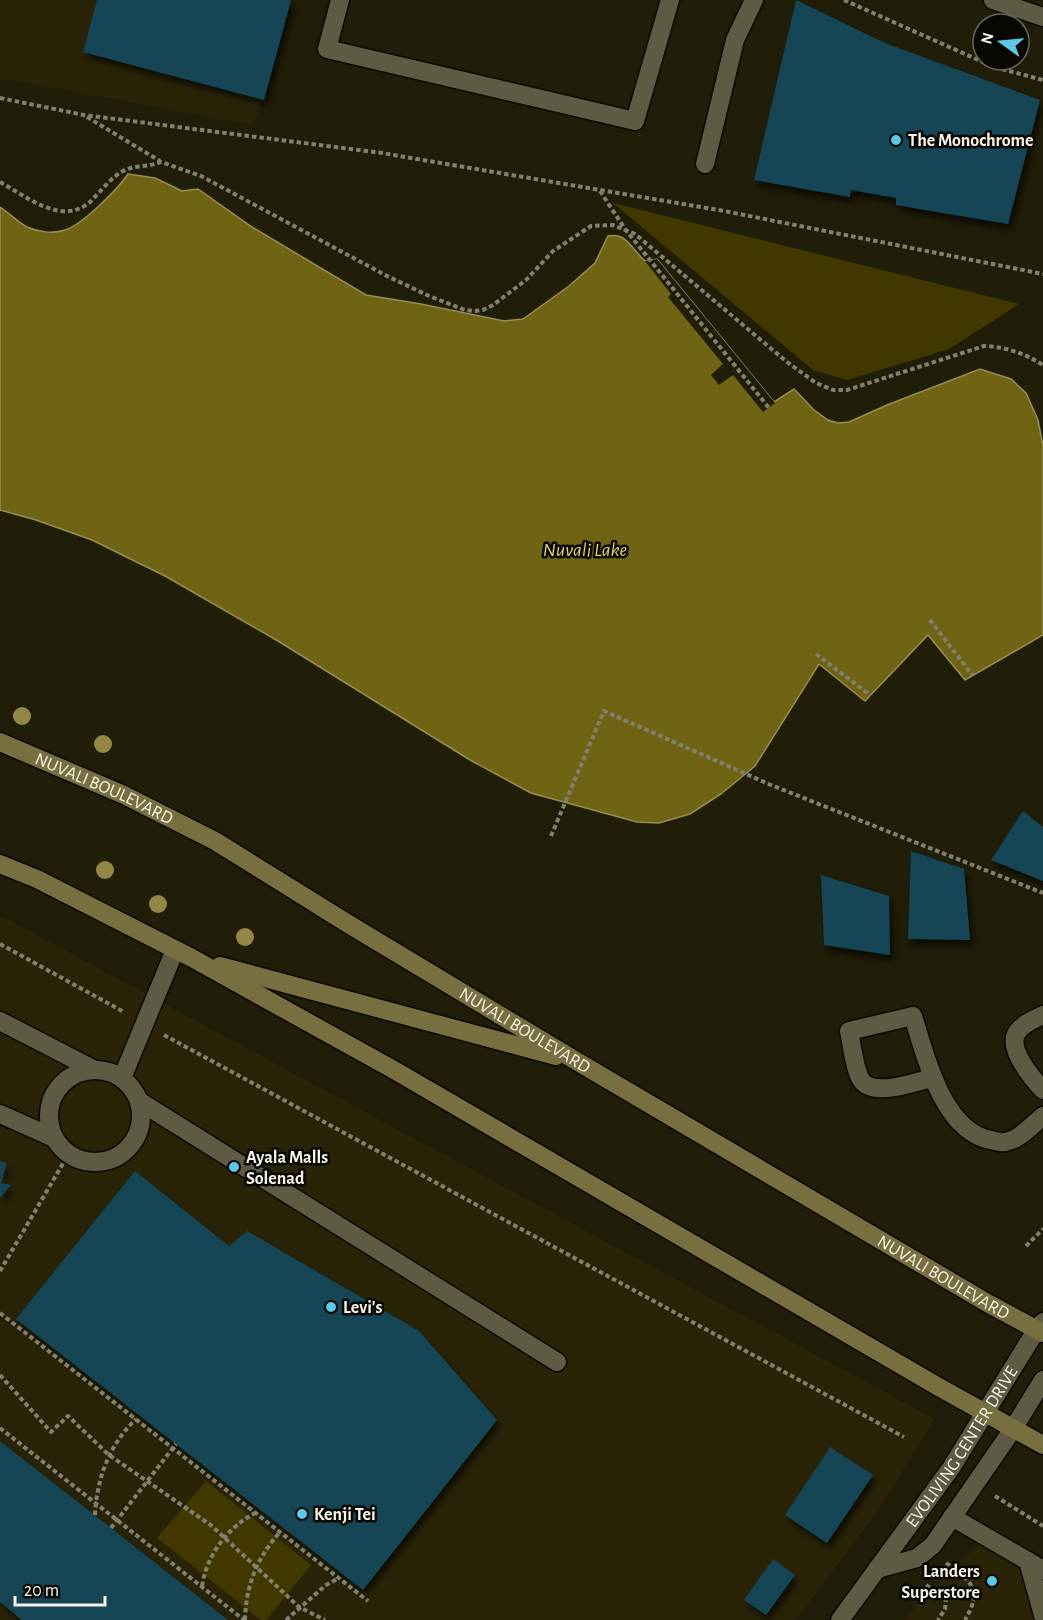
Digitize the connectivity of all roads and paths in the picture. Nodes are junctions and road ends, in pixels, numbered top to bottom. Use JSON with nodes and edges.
{"nodes":[{"id":1,"x":340,"y":0,"type":"edge"},
{"id":2,"x":670,"y":0,"type":"edge"},
{"id":3,"x":754,"y":0,"type":"edge"},
{"id":4,"x":844,"y":0,"type":"edge"},
{"id":5,"x":993,"y":0,"type":"edge"},
{"id":6,"x":1043,"y":17,"type":"edge"},
{"id":7,"x":1043,"y":80,"type":"edge"},
{"id":8,"x":0,"y":98,"type":"edge"},
{"id":9,"x":84,"y":115,"type":"junction"},
{"id":10,"x":161,"y":162,"type":"junction"},
{"id":11,"x":705,"y":164,"type":"dead end"},
{"id":12,"x":0,"y":182,"type":"edge"},
{"id":13,"x":600,"y":191,"type":"junction"},
{"id":14,"x":625,"y":229,"type":"junction"},
{"id":15,"x":1043,"y":274,"type":"edge"},
{"id":16,"x":1043,"y":365,"type":"edge"},
{"id":17,"x":769,"y":408,"type":"dead end"},
{"id":18,"x":930,"y":620,"type":"dead end"},
{"id":19,"x":816,"y":654,"type":"dead end"},
{"id":20,"x":973,"y":676,"type":"dead end"},
{"id":21,"x":870,"y":695,"type":"dead end"},
{"id":22,"x":0,"y":742,"type":"edge"},
{"id":23,"x":551,"y":836,"type":"dead end"},
{"id":24,"x":0,"y":864,"type":"edge"},
{"id":25,"x":1043,"y":893,"type":"edge"},
{"id":26,"x":0,"y":944,"type":"edge"},
{"id":27,"x":175,"y":950,"type":"junction"},
{"id":28,"x":192,"y":958,"type":"junction"},
{"id":29,"x":1043,"y":1015,"type":"edge"},
{"id":30,"x":0,"y":1021,"type":"edge"},
{"id":31,"x":144,"y":1024,"type":"junction"},
{"id":32,"x":578,"y":1062,"type":"junction"},
{"id":33,"x":93,"y":1069,"type":"junction"},
{"id":34,"x":122,"y":1078,"type":"junction"},
{"id":35,"x":932,"y":1078,"type":"junction"},
{"id":36,"x":1043,"y":1090,"type":"edge"},
{"id":37,"x":139,"y":1101,"type":"junction"},
{"id":38,"x":0,"y":1114,"type":"edge"},
{"id":39,"x":1043,"y":1116,"type":"edge"},
{"id":40,"x":54,"y":1138,"type":"junction"},
{"id":41,"x":69,"y":1154,"type":"junction"},
{"id":42,"x":1043,"y":1229,"type":"edge"},
{"id":43,"x":1026,"y":1246,"type":"dead end"},
{"id":44,"x":0,"y":1271,"type":"edge"},
{"id":45,"x":0,"y":1313,"type":"edge"},
{"id":46,"x":1041,"y":1328,"type":"edge"},
{"id":47,"x":557,"y":1362,"type":"dead end"},
{"id":48,"x":0,"y":1375,"type":"edge"},
{"id":49,"x":1043,"y":1380,"type":"edge"},
{"id":50,"x":986,"y":1412,"type":"junction"},
{"id":51,"x":136,"y":1419,"type":"junction"},
{"id":52,"x":0,"y":1428,"type":"edge"},
{"id":53,"x":1013,"y":1428,"type":"junction"},
{"id":54,"x":904,"y":1437,"type":"dead end"},
{"id":55,"x":176,"y":1444,"type":"dead end"},
{"id":56,"x":1043,"y":1445,"type":"edge"},
{"id":57,"x":109,"y":1455,"type":"junction"},
{"id":58,"x":992,"y":1494,"type":"dead end"},
{"id":59,"x":95,"y":1503,"type":"junction"},
{"id":60,"x":255,"y":1513,"type":"junction"},
{"id":61,"x":95,"y":1515,"type":"dead end"},
{"id":62,"x":952,"y":1516,"type":"junction"},
{"id":63,"x":1043,"y":1526,"type":"edge"},
{"id":64,"x":111,"y":1528,"type":"dead end"},
{"id":65,"x":280,"y":1532,"type":"junction"},
{"id":66,"x":224,"y":1537,"type":"junction"},
{"id":67,"x":945,"y":1562,"type":"dead end"},
{"id":68,"x":1036,"y":1565,"type":"edge"},
{"id":69,"x":255,"y":1566,"type":"junction"},
{"id":70,"x":877,"y":1569,"type":"junction"},
{"id":71,"x":339,"y":1578,"type":"junction"},
{"id":72,"x":926,"y":1585,"type":"dead end"},
{"id":73,"x":202,"y":1587,"type":"junction"},
{"id":74,"x":368,"y":1600,"type":"dead end"},
{"id":75,"x":299,"y":1607,"type":"junction"},
{"id":76,"x":1043,"y":1615,"type":"edge"},
{"id":77,"x":244,"y":1620,"type":"edge"},
{"id":78,"x":286,"y":1620,"type":"edge"},
{"id":79,"x":325,"y":1620,"type":"edge"},
{"id":80,"x":840,"y":1620,"type":"edge"},
{"id":81,"x":938,"y":1620,"type":"edge"},
{"id":82,"x":965,"y":1620,"type":"edge"}],
"edges":[{"from":1,"to":2,"type":"street"},
{"from":3,"to":11,"type":"street"},
{"from":4,"to":7,"type":"path"},
{"from":5,"to":6,"type":"street"},
{"from":8,"to":9,"type":"path"},
{"from":9,"to":10,"type":"path"},
{"from":9,"to":13,"type":"path"},
{"from":10,"to":12,"type":"path"},
{"from":10,"to":14,"type":"path"},
{"from":13,"to":14,"type":"path"},
{"from":13,"to":15,"type":"path"},
{"from":14,"to":16,"type":"path"},
{"from":14,"to":17,"type":"path"},
{"from":18,"to":20,"type":"path"},
{"from":19,"to":21,"type":"path"},
{"from":22,"to":32,"type":"main road","name":"NUVALI BOULEVARD"},
{"from":23,"to":25,"type":"path"},
{"from":24,"to":27,"type":"main road"},
{"from":26,"to":31,"type":"path"},
{"from":27,"to":28,"type":"main road"},
{"from":27,"to":31,"type":"street"},
{"from":28,"to":32,"type":"main road"},
{"from":28,"to":50,"type":"main road"},
{"from":29,"to":36,"type":"street"},
{"from":30,"to":33,"type":"street"},
{"from":31,"to":34,"type":"street"},
{"from":31,"to":54,"type":"path"},
{"from":32,"to":46,"type":"main road","name":"NUVALI BOULEVARD"},
{"from":33,"to":34,"type":"street"},
{"from":33,"to":40,"type":"street"},
{"from":34,"to":37,"type":"street"},
{"from":35,"to":35,"type":"street"},
{"from":35,"to":39,"type":"street"},
{"from":37,"to":41,"type":"street"},
{"from":37,"to":47,"type":"street"},
{"from":38,"to":40,"type":"street"},
{"from":40,"to":41,"type":"street"},
{"from":41,"to":44,"type":"path"},
{"from":42,"to":43,"type":"path"},
{"from":45,"to":51,"type":"path"},
{"from":46,"to":50,"type":"street","name":"EVOLIVING CENTER DRIVE"},
{"from":48,"to":57,"type":"path"},
{"from":49,"to":53,"type":"street","name":"EVOLIVING CENTER DRIVE"},
{"from":50,"to":53,"type":"main road"},
{"from":50,"to":70,"type":"street","name":"EVOLIVING CENTER DRIVE"},
{"from":51,"to":57,"type":"path"},
{"from":51,"to":60,"type":"path"},
{"from":52,"to":59,"type":"path"},
{"from":53,"to":56,"type":"main road"},
{"from":53,"to":62,"type":"street","name":"EVOLIVING CENTER DRIVE"},
{"from":55,"to":64,"type":"path","bridge":true},
{"from":57,"to":59,"type":"path"},
{"from":57,"to":66,"type":"path"},
{"from":58,"to":63,"type":"path"},
{"from":59,"to":61,"type":"path"},
{"from":59,"to":73,"type":"path"},
{"from":60,"to":65,"type":"path"},
{"from":60,"to":66,"type":"path"},
{"from":62,"to":68,"type":"street"},
{"from":62,"to":70,"type":"street","name":"EVOLIVING CENTER DRIVE"},
{"from":65,"to":69,"type":"path"},
{"from":65,"to":71,"type":"path"},
{"from":66,"to":69,"type":"path"},
{"from":66,"to":73,"type":"path"},
{"from":67,"to":82,"type":"path"},
{"from":68,"to":76,"type":"street"},
{"from":69,"to":75,"type":"path"},
{"from":69,"to":77,"type":"path"},
{"from":70,"to":80,"type":"street","name":"EVOLIVING CENTER DRIVE"},
{"from":71,"to":74,"type":"path"},
{"from":71,"to":75,"type":"path"},
{"from":72,"to":81,"type":"path"},
{"from":73,"to":77,"type":"path"},
{"from":75,"to":78,"type":"path"},
{"from":75,"to":79,"type":"path"}]}
